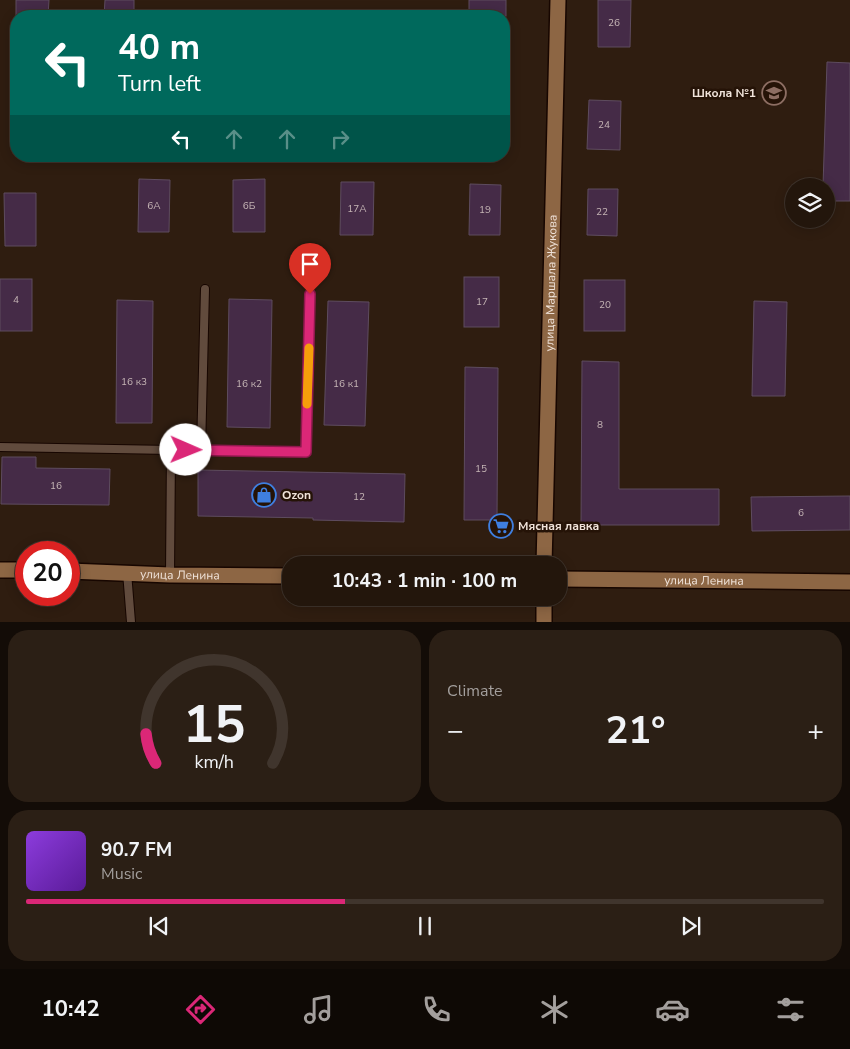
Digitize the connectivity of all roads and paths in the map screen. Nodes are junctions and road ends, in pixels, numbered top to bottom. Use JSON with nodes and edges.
{"nodes":[{"id":1,"x":558,"y":0,"type":"edge"},
{"id":2,"x":205,"y":289,"type":"dead end"},
{"id":3,"x":310,"y":294,"type":"dead end"},
{"id":4,"x":0,"y":447,"type":"edge"},
{"id":5,"x":171,"y":450,"type":"junction"},
{"id":6,"x":201,"y":450,"type":"junction"},
{"id":7,"x":544,"y":556,"type":"edge"},
{"id":8,"x":0,"y":570,"type":"edge"},
{"id":9,"x":15,"y":570,"type":"edge"},
{"id":10,"x":80,"y":571,"type":"edge"},
{"id":11,"x":127,"y":572,"type":"junction"},
{"id":12,"x":170,"y":575,"type":"junction"},
{"id":13,"x":282,"y":576,"type":"edge"},
{"id":14,"x":567,"y":579,"type":"edge"},
{"id":15,"x":850,"y":582,"type":"edge"},
{"id":16,"x":544,"y":606,"type":"edge"},
{"id":17,"x":131,"y":622,"type":"edge"},
{"id":18,"x":544,"y":622,"type":"edge"}],
"edges":[{"from":1,"to":7,"type":"main road","name":"улица Маршала Жукова"},
{"from":2,"to":6,"type":"lane"},
{"from":3,"to":6,"type":"lane"},
{"from":4,"to":5,"type":"lane"},
{"from":5,"to":6,"type":"lane"},
{"from":5,"to":12,"type":"lane"},
{"from":8,"to":9,"type":"main road"},
{"from":10,"to":11,"type":"main road","name":"улица Ленина"},
{"from":11,"to":12,"type":"main road","name":"улица Ленина"},
{"from":11,"to":17,"type":"lane"},
{"from":12,"to":13,"type":"main road","name":"улица Ленина"},
{"from":14,"to":15,"type":"main road","name":"улица Ленина"},
{"from":16,"to":18,"type":"main road"}]}
